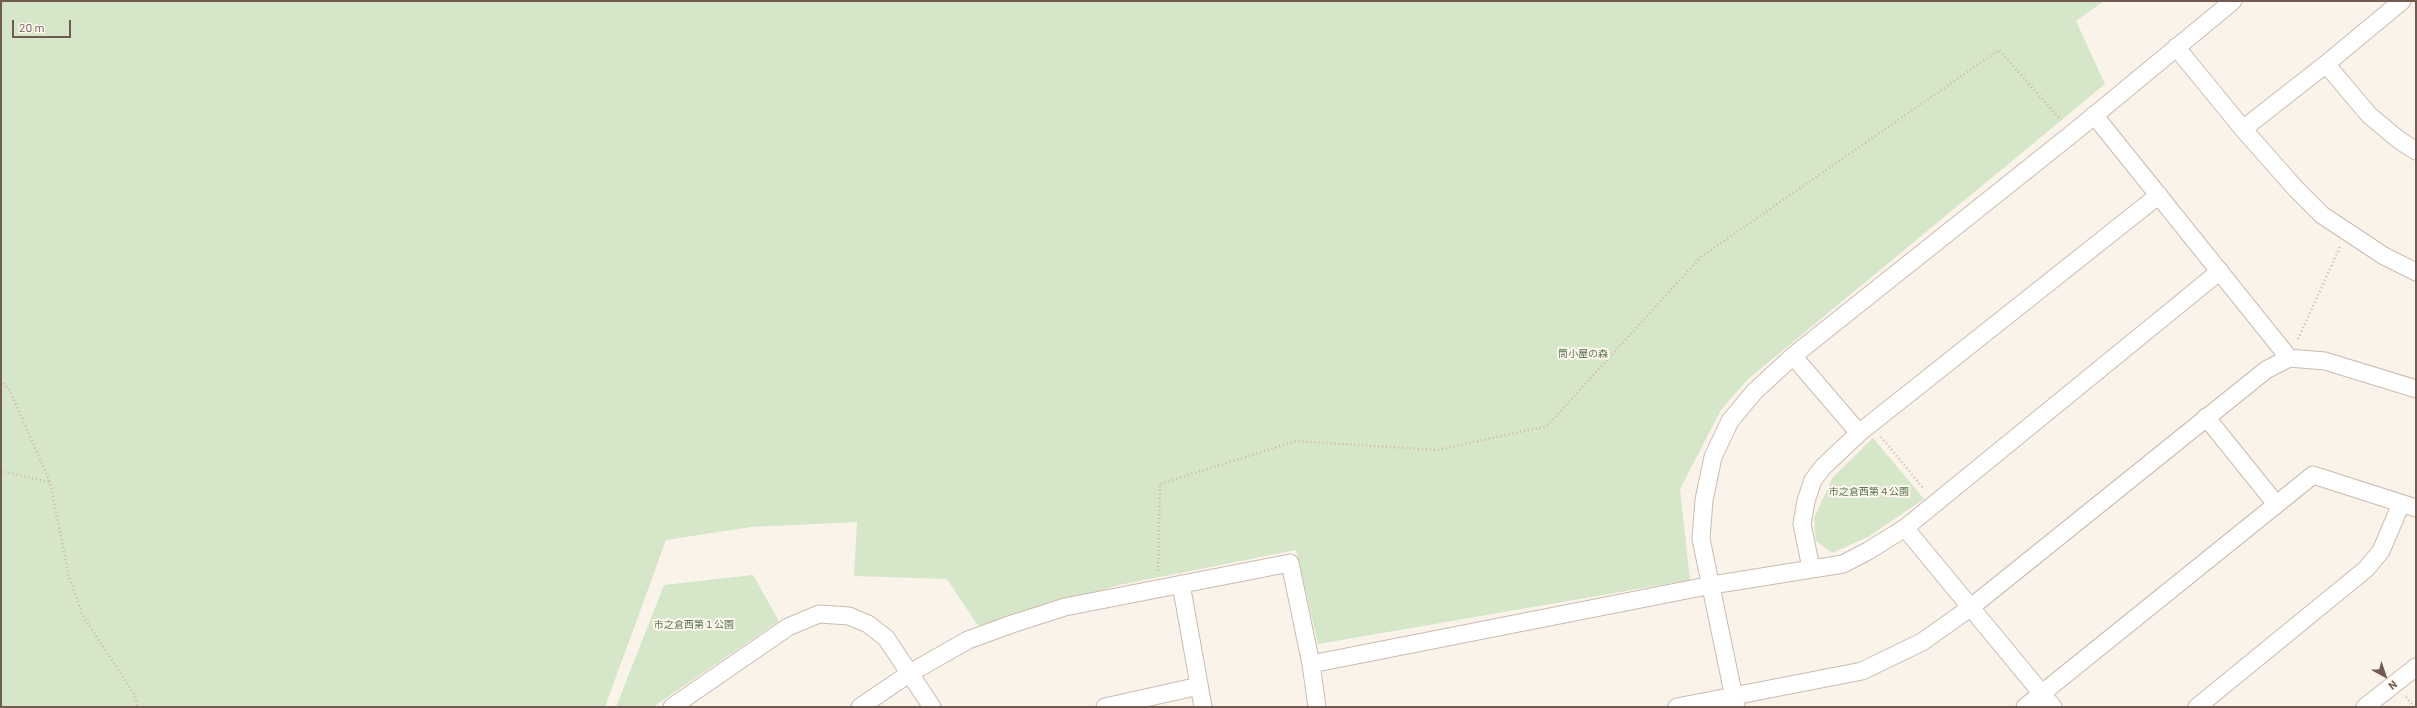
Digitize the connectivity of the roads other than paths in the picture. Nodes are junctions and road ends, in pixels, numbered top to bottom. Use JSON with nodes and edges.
{"nodes":[{"id":1,"x":2233,"y":1,"type":"edge"},
{"id":2,"x":2402,"y":1,"type":"edge"},
{"id":3,"x":2413,"y":1,"type":"edge"},
{"id":4,"x":2416,"y":5,"type":"edge"},
{"id":5,"x":2176,"y":47,"type":"junction"},
{"id":6,"x":2326,"y":64,"type":"junction"},
{"id":7,"x":2094,"y":115,"type":"junction"},
{"id":8,"x":2243,"y":129,"type":"junction"},
{"id":9,"x":2416,"y":151,"type":"edge"},
{"id":10,"x":2159,"y":195,"type":"junction"},
{"id":11,"x":2220,"y":271,"type":"junction"},
{"id":12,"x":2416,"y":272,"type":"edge"},
{"id":13,"x":1793,"y":356,"type":"junction"},
{"id":14,"x":2289,"y":358,"type":"junction"},
{"id":15,"x":2416,"y":389,"type":"edge"},
{"id":16,"x":2206,"y":417,"type":"junction"},
{"id":17,"x":1865,"y":429,"type":"junction"},
{"id":18,"x":2276,"y":504,"type":"junction"},
{"id":19,"x":2408,"y":506,"type":"edge"},
{"id":20,"x":1905,"y":528,"type":"junction"},
{"id":21,"x":1811,"y":568,"type":"junction"},
{"id":22,"x":1181,"y":584,"type":"junction"},
{"id":23,"x":1712,"y":585,"type":"junction"},
{"id":24,"x":1970,"y":608,"type":"junction"},
{"id":25,"x":1311,"y":664,"type":"junction"},
{"id":26,"x":2416,"y":667,"type":"edge"},
{"id":27,"x":910,"y":673,"type":"junction"},
{"id":28,"x":1199,"y":686,"type":"junction"},
{"id":29,"x":1735,"y":701,"type":"edge"},
{"id":30,"x":2048,"y":701,"type":"edge"},
{"id":31,"x":672,"y":707,"type":"edge"},
{"id":32,"x":860,"y":707,"type":"edge"},
{"id":33,"x":932,"y":707,"type":"edge"},
{"id":34,"x":1106,"y":707,"type":"edge"},
{"id":35,"x":1203,"y":707,"type":"edge"},
{"id":36,"x":1317,"y":707,"type":"edge"},
{"id":37,"x":1677,"y":707,"type":"edge"},
{"id":38,"x":2025,"y":707,"type":"edge"},
{"id":39,"x":2197,"y":707,"type":"edge"},
{"id":40,"x":2365,"y":707,"type":"edge"}],
"edges":[{"from":1,"to":5,"type":"street"},
{"from":2,"to":6,"type":"street"},
{"from":3,"to":4,"type":"street"},
{"from":5,"to":7,"type":"street"},
{"from":5,"to":8,"type":"street"},
{"from":6,"to":8,"type":"street"},
{"from":6,"to":9,"type":"street"},
{"from":7,"to":10,"type":"street"},
{"from":7,"to":13,"type":"street"},
{"from":8,"to":12,"type":"street"},
{"from":10,"to":11,"type":"street"},
{"from":10,"to":17,"type":"street"},
{"from":11,"to":14,"type":"street"},
{"from":11,"to":20,"type":"street"},
{"from":13,"to":17,"type":"street"},
{"from":13,"to":23,"type":"street"},
{"from":14,"to":15,"type":"street"},
{"from":14,"to":16,"type":"street"},
{"from":16,"to":18,"type":"street"},
{"from":16,"to":24,"type":"street"},
{"from":17,"to":21,"type":"street"},
{"from":18,"to":19,"type":"street"},
{"from":18,"to":30,"type":"street"},
{"from":19,"to":39,"type":"street"},
{"from":20,"to":21,"type":"street"},
{"from":20,"to":24,"type":"street"},
{"from":21,"to":23,"type":"street"},
{"from":22,"to":25,"type":"street"},
{"from":22,"to":27,"type":"street"},
{"from":22,"to":28,"type":"street"},
{"from":23,"to":25,"type":"street"},
{"from":23,"to":29,"type":"street"},
{"from":24,"to":29,"type":"street"},
{"from":24,"to":30,"type":"street"},
{"from":25,"to":36,"type":"street"},
{"from":26,"to":40,"type":"street"},
{"from":27,"to":31,"type":"street"},
{"from":27,"to":32,"type":"street"},
{"from":27,"to":33,"type":"street"},
{"from":28,"to":34,"type":"street"},
{"from":28,"to":35,"type":"street"},
{"from":29,"to":37,"type":"street"},
{"from":30,"to":38,"type":"street"}]}
